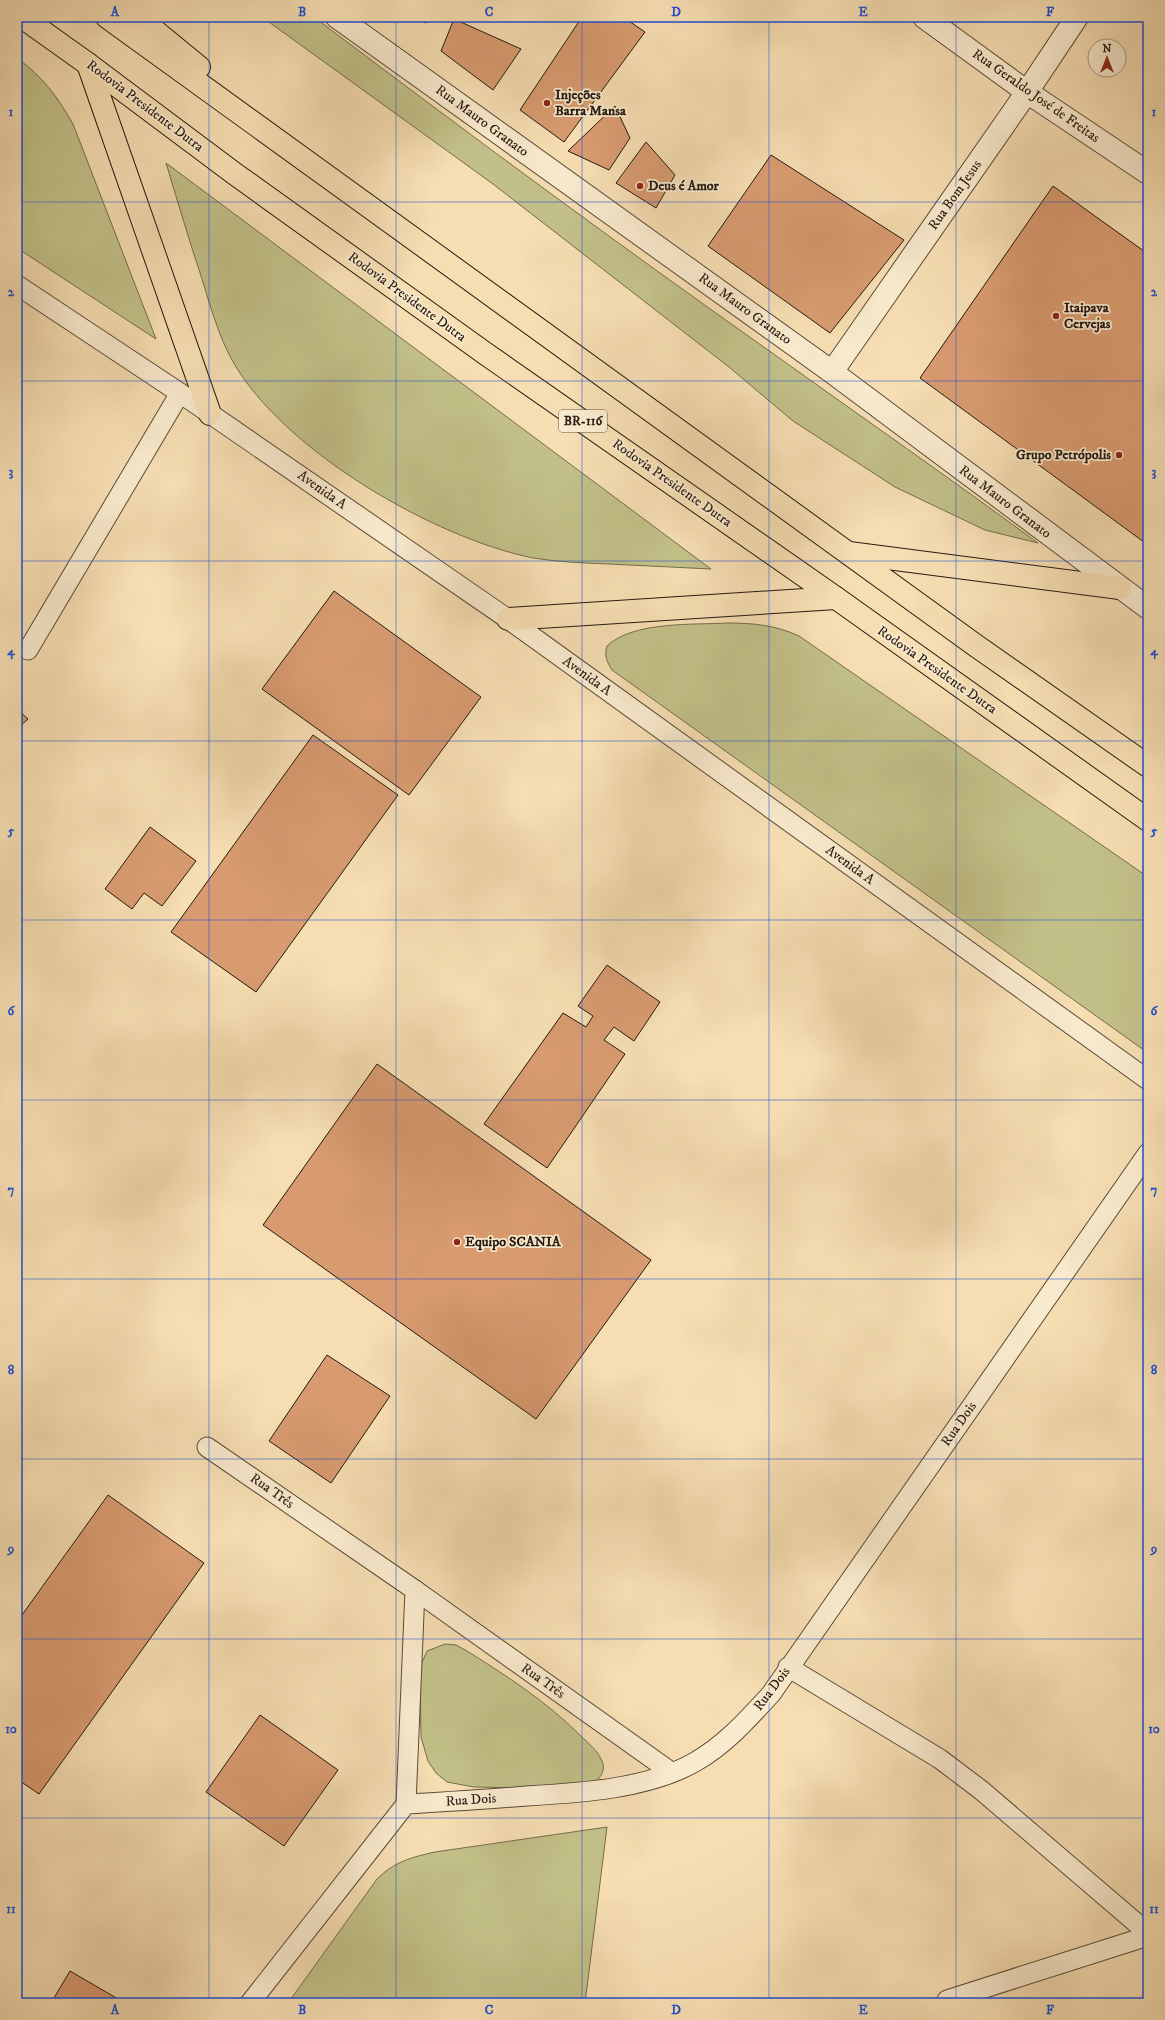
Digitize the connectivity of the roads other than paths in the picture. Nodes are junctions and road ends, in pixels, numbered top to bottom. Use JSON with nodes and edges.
{"nodes":[{"id":1,"x":22,"y":17,"type":"edge"},
{"id":2,"x":107,"y":17,"type":"edge"},
{"id":3,"x":138,"y":17,"type":"edge"},
{"id":4,"x":337,"y":17,"type":"edge"},
{"id":5,"x":924,"y":17,"type":"edge"},
{"id":6,"x":1077,"y":17,"type":"edge"},
{"id":7,"x":88,"y":64,"type":"junction"},
{"id":8,"x":1027,"y":92,"type":"junction"},
{"id":9,"x":1148,"y":173,"type":"edge"},
{"id":10,"x":362,"y":202,"type":"junction"},
{"id":11,"x":17,"y":285,"type":"edge"},
{"id":12,"x":832,"y":372,"type":"junction"},
{"id":13,"x":180,"y":393,"type":"junction"},
{"id":14,"x":210,"y":414,"type":"junction"},
{"id":15,"x":848,"y":552,"type":"junction"},
{"id":16,"x":1120,"y":588,"type":"junction"},
{"id":17,"x":836,"y":598,"type":"junction"},
{"id":18,"x":1148,"y":608,"type":"edge"},
{"id":19,"x":508,"y":619,"type":"junction"},
{"id":20,"x":28,"y":650,"type":"dead end"},
{"id":21,"x":1148,"y":766,"type":"edge"},
{"id":22,"x":1148,"y":820,"type":"edge"},
{"id":23,"x":1148,"y":1080,"type":"edge"},
{"id":24,"x":1148,"y":1153,"type":"edge"},
{"id":25,"x":208,"y":1446,"type":"dead end"},
{"id":26,"x":415,"y":1590,"type":"junction"},
{"id":27,"x":788,"y":1667,"type":"junction"},
{"id":28,"x":671,"y":1772,"type":"junction"},
{"id":29,"x":406,"y":1804,"type":"junction"},
{"id":30,"x":1148,"y":1933,"type":"edge"},
{"id":31,"x":1148,"y":1936,"type":"edge"},
{"id":32,"x":947,"y":2000,"type":"dead end"},
{"id":33,"x":250,"y":2003,"type":"edge"}],
"edges":[{"from":1,"to":7,"type":"highway","name":"Rodovia Presidente Dutra","number":"BR-116"},
{"from":2,"to":10,"type":"highway"},
{"from":3,"to":10,"type":"highway"},
{"from":4,"to":12,"type":"street","name":"Rua Mauro Granato"},
{"from":5,"to":8,"type":"street","name":"Rua Geraldo José de Freitas"},
{"from":6,"to":8,"type":"street","name":"Rua Bom Jesus"},
{"from":7,"to":14,"type":"highway"},
{"from":7,"to":17,"type":"highway","name":"Rodovia Presidente Dutra","number":"BR-116"},
{"from":8,"to":9,"type":"street","name":"Rua Geraldo José de Freitas"},
{"from":8,"to":12,"type":"street","name":"Rua Bom Jesus"},
{"from":10,"to":15,"type":"highway"},
{"from":11,"to":13,"type":"lane","name":"Avenida A"},
{"from":12,"to":16,"type":"street","name":"Rua Mauro Granato"},
{"from":13,"to":14,"type":"lane","name":"Avenida A"},
{"from":13,"to":20,"type":"lane"},
{"from":14,"to":19,"type":"lane","name":"Avenida A"},
{"from":15,"to":16,"type":"highway"},
{"from":15,"to":21,"type":"highway"},
{"from":16,"to":18,"type":"street","name":"Rua Mauro Granato"},
{"from":17,"to":19,"type":"highway"},
{"from":17,"to":22,"type":"highway","name":"Rodovia Presidente Dutra","number":"BR-116"},
{"from":19,"to":23,"type":"lane","name":"Avenida A"},
{"from":24,"to":27,"type":"lane","name":"Rua Dois"},
{"from":25,"to":26,"type":"lane","name":"Rua Três"},
{"from":26,"to":28,"type":"lane","name":"Rua Três"},
{"from":26,"to":29,"type":"lane"},
{"from":27,"to":28,"type":"lane","name":"Rua Dois"},
{"from":27,"to":30,"type":"lane"},
{"from":28,"to":29,"type":"lane","name":"Rua Dois"},
{"from":29,"to":33,"type":"lane"},
{"from":31,"to":32,"type":"lane"}]}
